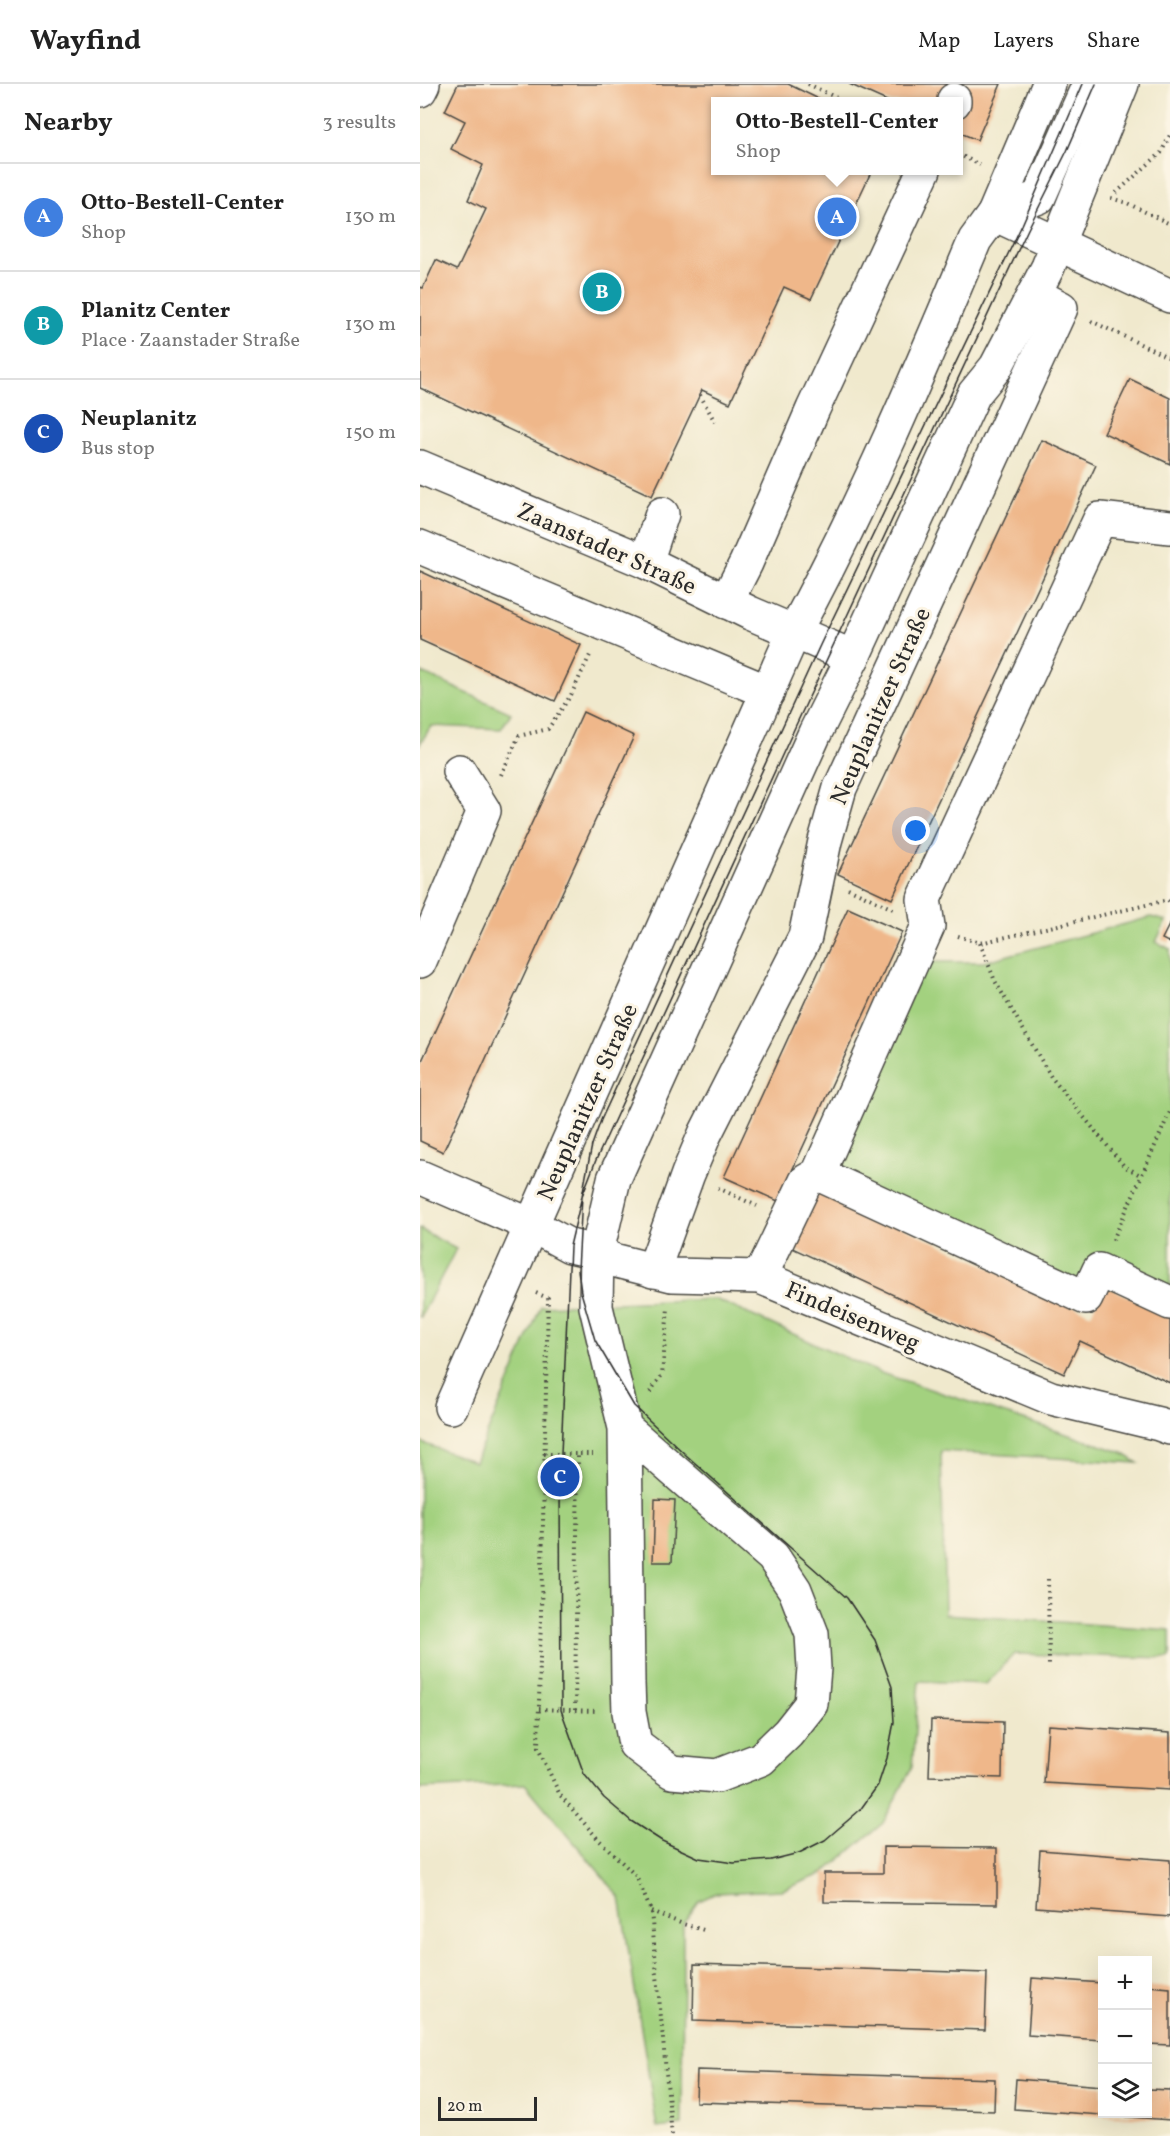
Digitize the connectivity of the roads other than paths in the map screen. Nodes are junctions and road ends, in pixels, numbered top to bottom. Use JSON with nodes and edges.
{"nodes":[{"id":1,"x":423,"y":84,"type":"edge"},
{"id":2,"x":1049,"y":84,"type":"edge"},
{"id":3,"x":1089,"y":84,"type":"edge"},
{"id":4,"x":1122,"y":84,"type":"edge"},
{"id":5,"x":420,"y":90,"type":"edge"},
{"id":6,"x":922,"y":175,"type":"edge"},
{"id":7,"x":1039,"y":197,"type":"junction"},
{"id":8,"x":994,"y":214,"type":"junction"},
{"id":9,"x":1057,"y":242,"type":"junction"},
{"id":10,"x":1170,"y":296,"type":"edge"},
{"id":11,"x":1048,"y":301,"type":"junction"},
{"id":12,"x":420,"y":467,"type":"edge"},
{"id":13,"x":662,"y":514,"type":"dead end"},
{"id":14,"x":1170,"y":526,"type":"edge"},
{"id":15,"x":420,"y":547,"type":"edge"},
{"id":16,"x":646,"y":562,"type":"junction"},
{"id":17,"x":726,"y":602,"type":"junction"},
{"id":18,"x":794,"y":632,"type":"junction"},
{"id":19,"x":853,"y":657,"type":"junction"},
{"id":20,"x":768,"y":692,"type":"junction"},
{"id":21,"x":459,"y":771,"type":"dead end"},
{"id":22,"x":420,"y":961,"type":"edge"},
{"id":23,"x":818,"y":1174,"type":"junction"},
{"id":24,"x":420,"y":1177,"type":"edge"},
{"id":25,"x":532,"y":1226,"type":"junction"},
{"id":26,"x":597,"y":1252,"type":"junction"},
{"id":27,"x":662,"y":1273,"type":"junction"},
{"id":28,"x":760,"y":1277,"type":"junction"},
{"id":29,"x":1170,"y":1303,"type":"edge"},
{"id":30,"x":451,"y":1407,"type":"dead end"},
{"id":31,"x":625,"y":1428,"type":"junction"},
{"id":32,"x":1170,"y":1428,"type":"edge"}],
"edges":[{"from":1,"to":5,"type":"street"},
{"from":2,"to":8,"type":"street","name":"Neuplanitzer Straße"},
{"from":3,"to":7,"type":"street"},
{"from":4,"to":9,"type":"street","name":"Neuplanitzer Straße"},
{"from":6,"to":17,"type":"street"},
{"from":7,"to":8,"type":"street"},
{"from":7,"to":9,"type":"street"},
{"from":8,"to":9,"type":"street"},
{"from":8,"to":18,"type":"street","name":"Neuplanitzer Straße"},
{"from":9,"to":10,"type":"street"},
{"from":9,"to":11,"type":"street","name":"Neuplanitzer Straße"},
{"from":11,"to":19,"type":"street","name":"Neuplanitzer Straße"},
{"from":11,"to":27,"type":"street","name":"Neuplanitzer Straße"},
{"from":12,"to":16,"type":"street","name":"Zaanstader Straße"},
{"from":13,"to":16,"type":"street"},
{"from":14,"to":23,"type":"street"},
{"from":15,"to":20,"type":"street"},
{"from":16,"to":17,"type":"street","name":"Zaanstader Straße"},
{"from":17,"to":18,"type":"street","name":"Zaanstader Straße"},
{"from":18,"to":19,"type":"street","name":"Neuplanitzer Straße"},
{"from":18,"to":20,"type":"street","name":"Neuplanitzer Straße"},
{"from":19,"to":26,"type":"street","name":"Neuplanitzer Straße"},
{"from":20,"to":25,"type":"street","name":"Neuplanitzer Straße"},
{"from":21,"to":22,"type":"street"},
{"from":23,"to":28,"type":"street"},
{"from":23,"to":29,"type":"street"},
{"from":24,"to":25,"type":"street"},
{"from":25,"to":26,"type":"street","name":"Findeisenweg"},
{"from":25,"to":30,"type":"street","name":"Neuplanitzer Straße"},
{"from":26,"to":27,"type":"street","name":"Findeisenweg"},
{"from":26,"to":31,"type":"street","name":"Neuplanitzer Straße"},
{"from":27,"to":28,"type":"street","name":"Findeisenweg"},
{"from":28,"to":32,"type":"street","name":"Findeisenweg"},
{"from":31,"to":31,"type":"street","name":"Neuplanitzer Straße"}]}
